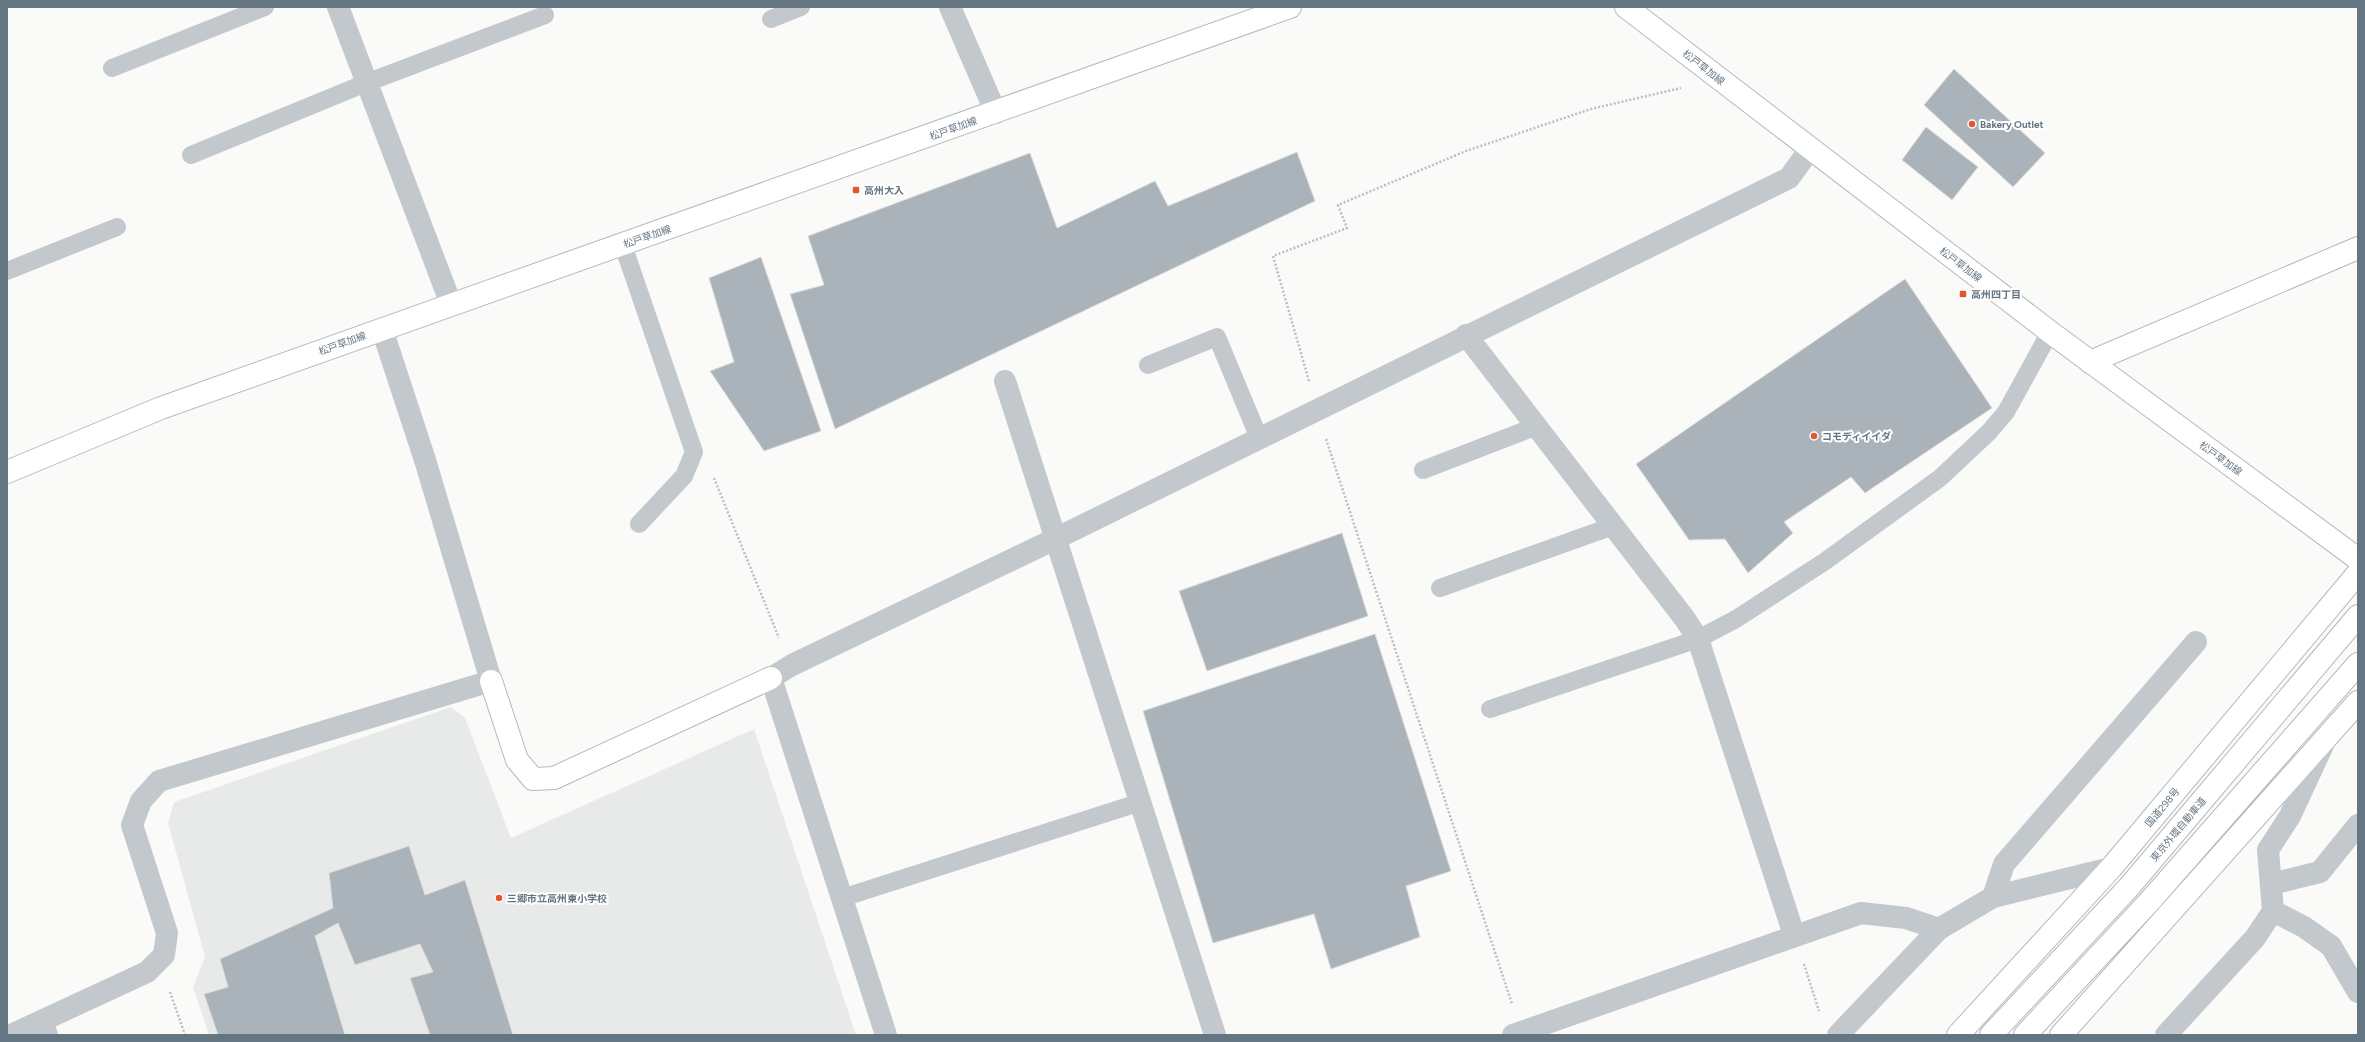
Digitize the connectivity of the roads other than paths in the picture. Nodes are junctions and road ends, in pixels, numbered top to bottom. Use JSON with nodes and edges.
{"nodes":[{"id":1,"x":265,"y":7,"type":"edge"},
{"id":2,"x":338,"y":7,"type":"edge"},
{"id":3,"x":801,"y":7,"type":"edge"},
{"id":4,"x":950,"y":7,"type":"edge"},
{"id":5,"x":1290,"y":7,"type":"edge"},
{"id":6,"x":1626,"y":7,"type":"edge"},
{"id":7,"x":545,"y":15,"type":"dead end"},
{"id":8,"x":771,"y":19,"type":"dead end"},
{"id":9,"x":112,"y":68,"type":"dead end"},
{"id":10,"x":366,"y":83,"type":"junction"},
{"id":11,"x":996,"y":113,"type":"junction"},
{"id":12,"x":1810,"y":149,"type":"junction"},
{"id":13,"x":191,"y":155,"type":"dead end"},
{"id":14,"x":116,"y":227,"type":"dead end"},
{"id":15,"x":623,"y":245,"type":"junction"},
{"id":16,"x":2358,"y":248,"type":"edge"},
{"id":17,"x":7,"y":271,"type":"edge"},
{"id":18,"x":451,"y":304,"type":"junction"},
{"id":19,"x":382,"y":329,"type":"junction"},
{"id":20,"x":2050,"y":332,"type":"junction"},
{"id":21,"x":1466,"y":335,"type":"junction"},
{"id":22,"x":2090,"y":362,"type":"junction"},
{"id":23,"x":1148,"y":365,"type":"dead end"},
{"id":24,"x":1005,"y":380,"type":"dead end"},
{"id":25,"x":1536,"y":426,"type":"junction"},
{"id":26,"x":1259,"y":438,"type":"junction"},
{"id":27,"x":1423,"y":470,"type":"dead end"},
{"id":28,"x":7,"y":472,"type":"edge"},
{"id":29,"x":639,"y":524,"type":"dead end"},
{"id":30,"x":1613,"y":526,"type":"junction"},
{"id":31,"x":1056,"y":539,"type":"junction"},
{"id":32,"x":2358,"y":559,"type":"edge"},
{"id":33,"x":2358,"y":573,"type":"edge"},
{"id":34,"x":1440,"y":588,"type":"dead end"},
{"id":35,"x":2358,"y":616,"type":"edge"},
{"id":36,"x":1698,"y":639,"type":"junction"},
{"id":37,"x":2196,"y":642,"type":"dead end"},
{"id":38,"x":2358,"y":664,"type":"edge"},
{"id":39,"x":771,"y":678,"type":"junction"},
{"id":40,"x":491,"y":681,"type":"junction"},
{"id":41,"x":2358,"y":702,"type":"edge"},
{"id":42,"x":1490,"y":709,"type":"dead end"},
{"id":43,"x":2326,"y":738,"type":"junction"},
{"id":44,"x":1141,"y":802,"type":"junction"},
{"id":45,"x":2358,"y":825,"type":"edge"},
{"id":46,"x":2111,"y":868,"type":"junction"},
{"id":47,"x":2271,"y":884,"type":"junction"},
{"id":48,"x":1993,"y":896,"type":"junction"},
{"id":49,"x":842,"y":898,"type":"junction"},
{"id":50,"x":2274,"y":911,"type":"junction"},
{"id":51,"x":1939,"y":929,"type":"junction"},
{"id":52,"x":1794,"y":935,"type":"junction"},
{"id":53,"x":2358,"y":992,"type":"edge"},
{"id":54,"x":47,"y":1027,"type":"edge"},
{"id":55,"x":10,"y":1035,"type":"edge"},
{"id":56,"x":886,"y":1035,"type":"edge"},
{"id":57,"x":1215,"y":1035,"type":"edge"},
{"id":58,"x":1513,"y":1035,"type":"edge"},
{"id":59,"x":1838,"y":1035,"type":"edge"},
{"id":60,"x":1958,"y":1035,"type":"edge"},
{"id":61,"x":1991,"y":1035,"type":"edge"},
{"id":62,"x":2025,"y":1035,"type":"edge"},
{"id":63,"x":2062,"y":1035,"type":"edge"},
{"id":64,"x":2166,"y":1035,"type":"edge"}],
"edges":[{"from":1,"to":9,"type":"lane"},
{"from":2,"to":10,"type":"street"},
{"from":3,"to":8,"type":"lane"},
{"from":4,"to":11,"type":"street"},
{"from":5,"to":11,"type":"main road","name":"松戸草加線"},
{"from":6,"to":12,"type":"main road","name":"松戸草加線"},
{"from":7,"to":10,"type":"lane"},
{"from":10,"to":13,"type":"lane"},
{"from":10,"to":18,"type":"street"},
{"from":11,"to":15,"type":"main road","name":"松戸草加線"},
{"from":12,"to":20,"type":"main road","name":"松戸草加線"},
{"from":12,"to":21,"type":"street"},
{"from":14,"to":17,"type":"lane"},
{"from":15,"to":18,"type":"main road","name":"松戸草加線"},
{"from":15,"to":29,"type":"lane"},
{"from":16,"to":22,"type":"main road"},
{"from":18,"to":19,"type":"main road","name":"松戸草加線"},
{"from":19,"to":28,"type":"main road","name":"松戸草加線"},
{"from":19,"to":40,"type":"street"},
{"from":20,"to":22,"type":"main road","name":"松戸草加線"},
{"from":20,"to":36,"type":"lane"},
{"from":21,"to":25,"type":"street"},
{"from":21,"to":26,"type":"street"},
{"from":22,"to":32,"type":"main road","name":"松戸草加線"},
{"from":23,"to":26,"type":"lane"},
{"from":24,"to":31,"type":"street"},
{"from":25,"to":27,"type":"lane"},
{"from":25,"to":30,"type":"street"},
{"from":26,"to":31,"type":"street"},
{"from":30,"to":34,"type":"lane"},
{"from":30,"to":36,"type":"street"},
{"from":31,"to":39,"type":"street"},
{"from":31,"to":44,"type":"street"},
{"from":33,"to":46,"type":"main road","name":"国道298号"},
{"from":35,"to":61,"type":"main road","name":"東京外環自動車道"},
{"from":36,"to":42,"type":"lane"},
{"from":36,"to":52,"type":"street"},
{"from":37,"to":48,"type":"street"},
{"from":38,"to":62,"type":"main road"},
{"from":39,"to":40,"type":"main road"},
{"from":39,"to":49,"type":"street"},
{"from":40,"to":54,"type":"street"},
{"from":41,"to":43,"type":"main road"},
{"from":43,"to":47,"type":"street"},
{"from":43,"to":63,"type":"main road"},
{"from":44,"to":49,"type":"lane"},
{"from":44,"to":57,"type":"street"},
{"from":45,"to":47,"type":"street"},
{"from":46,"to":48,"type":"street"},
{"from":46,"to":60,"type":"main road","name":"国道298号"},
{"from":47,"to":50,"type":"street"},
{"from":48,"to":51,"type":"street"},
{"from":49,"to":56,"type":"street"},
{"from":50,"to":53,"type":"street"},
{"from":50,"to":64,"type":"street"},
{"from":51,"to":52,"type":"street"},
{"from":51,"to":59,"type":"street"},
{"from":52,"to":58,"type":"street"},
{"from":54,"to":55,"type":"street"}]}
